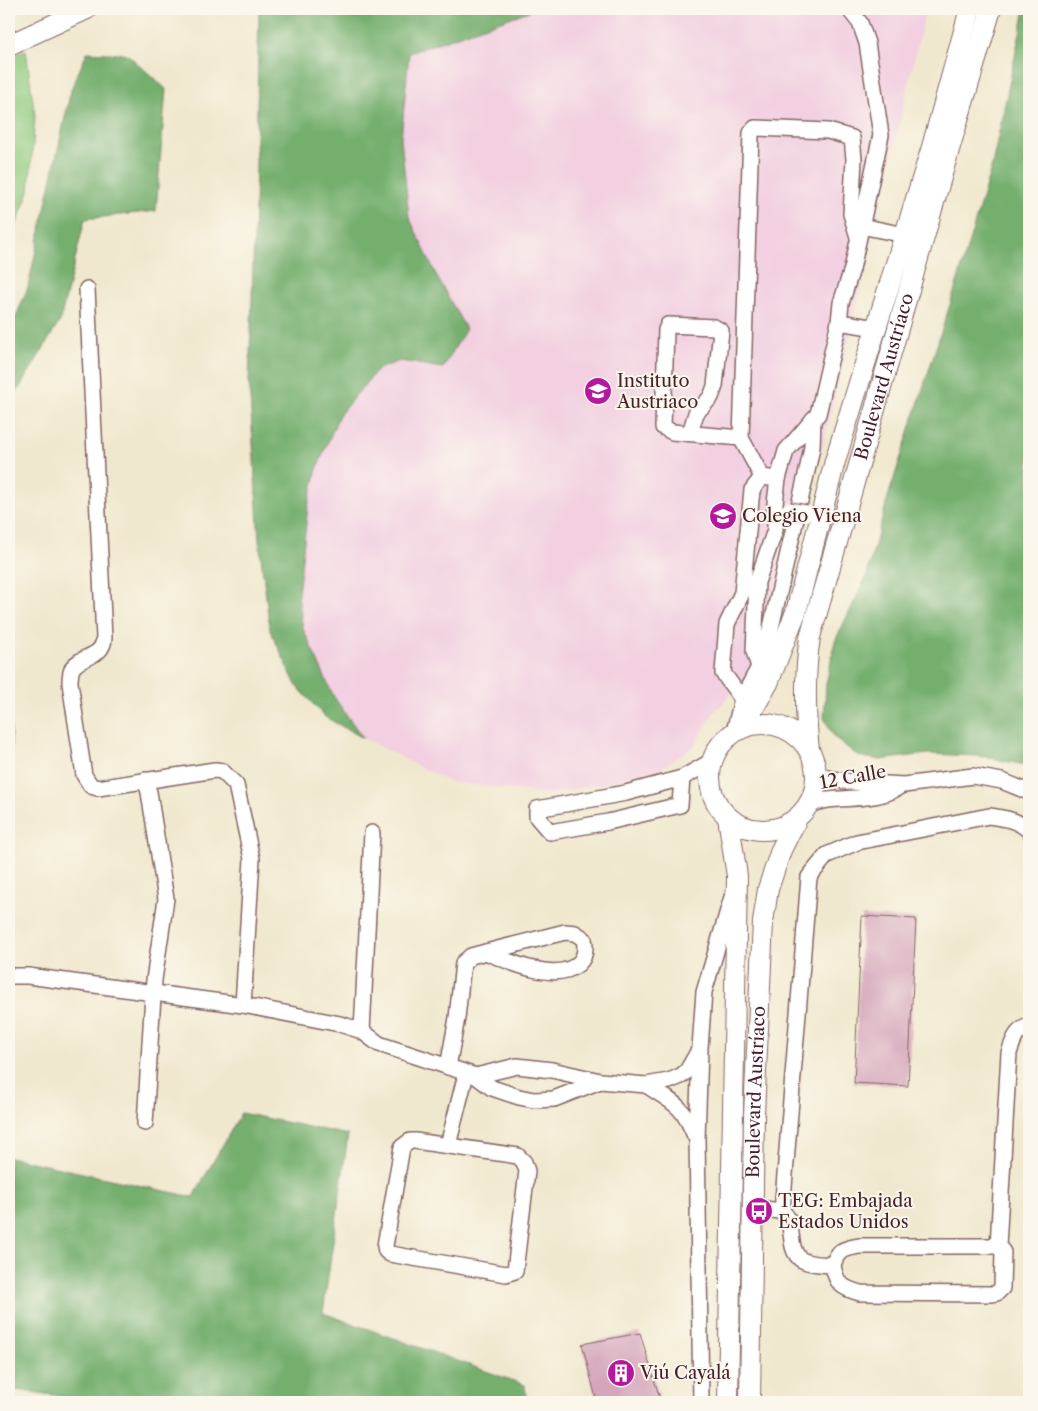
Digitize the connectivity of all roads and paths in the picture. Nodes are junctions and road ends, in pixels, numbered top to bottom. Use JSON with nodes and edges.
{"nodes":[{"id":1,"x":87,"y":9,"type":"edge"},
{"id":2,"x":849,"y":9,"type":"edge"},
{"id":3,"x":970,"y":9,"type":"edge"},
{"id":4,"x":991,"y":9,"type":"edge"},
{"id":5,"x":72,"y":14,"type":"edge"},
{"id":6,"x":9,"y":44,"type":"edge"},
{"id":7,"x":860,"y":232,"type":"junction"},
{"id":8,"x":905,"y":235,"type":"junction"},
{"id":9,"x":87,"y":289,"type":"dead end"},
{"id":10,"x":839,"y":322,"type":"junction"},
{"id":11,"x":876,"y":328,"type":"junction"},
{"id":12,"x":813,"y":420,"type":"junction"},
{"id":13,"x":690,"y":433,"type":"junction"},
{"id":14,"x":741,"y":438,"type":"junction"},
{"id":15,"x":835,"y":461,"type":"junction"},
{"id":16,"x":762,"y":477,"type":"junction"},
{"id":17,"x":778,"y":479,"type":"junction"},
{"id":18,"x":775,"y":503,"type":"junction"},
{"id":19,"x":759,"y":667,"type":"junction"},
{"id":20,"x":742,"y":699,"type":"junction"},
{"id":21,"x":738,"y":730,"type":"junction"},
{"id":22,"x":809,"y":750,"type":"junction"},
{"id":23,"x":712,"y":761,"type":"junction"},
{"id":24,"x":816,"y":776,"type":"junction"},
{"id":25,"x":682,"y":778,"type":"junction"},
{"id":26,"x":145,"y":780,"type":"junction"},
{"id":27,"x":904,"y":785,"type":"junction"},
{"id":28,"x":1029,"y":792,"type":"edge"},
{"id":29,"x":802,"y":811,"type":"junction"},
{"id":30,"x":728,"y":817,"type":"junction"},
{"id":31,"x":1029,"y":831,"type":"edge"},
{"id":32,"x":372,"y":833,"type":"dead end"},
{"id":33,"x":737,"y":876,"type":"junction"},
{"id":34,"x":486,"y":952,"type":"junction"},
{"id":35,"x":9,"y":976,"type":"edge"},
{"id":36,"x":154,"y":992,"type":"junction"},
{"id":37,"x":243,"y":1005,"type":"junction"},
{"id":38,"x":1029,"y":1026,"type":"edge"},
{"id":39,"x":362,"y":1031,"type":"junction"},
{"id":40,"x":700,"y":1048,"type":"junction"},
{"id":41,"x":448,"y":1067,"type":"junction"},
{"id":42,"x":471,"y":1075,"type":"junction"},
{"id":43,"x":600,"y":1081,"type":"junction"},
{"id":44,"x":646,"y":1084,"type":"junction"},
{"id":45,"x":145,"y":1123,"type":"dead end"},
{"id":46,"x":696,"y":1139,"type":"junction"},
{"id":47,"x":448,"y":1145,"type":"junction"},
{"id":48,"x":765,"y":1209,"type":"dead end"},
{"id":49,"x":782,"y":1212,"type":"junction"},
{"id":50,"x":998,"y":1246,"type":"junction"},
{"id":51,"x":834,"y":1265,"type":"junction"},
{"id":52,"x":701,"y":1402,"type":"edge"},
{"id":53,"x":728,"y":1402,"type":"edge"},
{"id":54,"x":750,"y":1402,"type":"edge"}],
"edges":[{"from":1,"to":5,"type":"main road"},
{"from":2,"to":7,"type":"street"},
{"from":3,"to":8,"type":"main road","name":"Boulevard Austríaco"},
{"from":4,"to":22,"type":"main road","name":"Boulevard Austríaco"},
{"from":5,"to":6,"type":"main road"},
{"from":7,"to":8,"type":"street"},
{"from":7,"to":10,"type":"street"},
{"from":7,"to":14,"type":"street"},
{"from":8,"to":11,"type":"main road","name":"Boulevard Austríaco"},
{"from":9,"to":26,"type":"street"},
{"from":10,"to":11,"type":"street"},
{"from":10,"to":12,"type":"street"},
{"from":11,"to":15,"type":"main road","name":"Boulevard Austríaco"},
{"from":12,"to":17,"type":"street"},
{"from":12,"to":19,"type":"street"},
{"from":13,"to":13,"type":"street"},
{"from":13,"to":14,"type":"street"},
{"from":14,"to":16,"type":"street"},
{"from":15,"to":18,"type":"street","bridge":true},
{"from":15,"to":21,"type":"main road","name":"Boulevard Austríaco"},
{"from":16,"to":17,"type":"street"},
{"from":16,"to":20,"type":"street"},
{"from":17,"to":18,"type":"street"},
{"from":18,"to":19,"type":"street"},
{"from":19,"to":20,"type":"street"},
{"from":20,"to":21,"type":"street"},
{"from":21,"to":22,"type":"main road"},
{"from":21,"to":23,"type":"main road"},
{"from":22,"to":24,"type":"main road"},
{"from":23,"to":25,"type":"street"},
{"from":23,"to":30,"type":"main road"},
{"from":24,"to":27,"type":"street","name":"12 Calle"},
{"from":24,"to":29,"type":"main road"},
{"from":25,"to":25,"type":"street"},
{"from":26,"to":36,"type":"street"},
{"from":26,"to":37,"type":"street"},
{"from":27,"to":28,"type":"street","name":"12 Calle"},
{"from":27,"to":29,"type":"street","name":"12 Calle"},
{"from":29,"to":30,"type":"main road"},
{"from":29,"to":54,"type":"main road","name":"Boulevard Austríaco"},
{"from":30,"to":33,"type":"main road","name":"Boulevard Austríaco"},
{"from":31,"to":49,"type":"street"},
{"from":32,"to":39,"type":"street"},
{"from":33,"to":40,"type":"street"},
{"from":33,"to":53,"type":"main road","name":"Boulevard Austríaco"},
{"from":34,"to":34,"type":"street"},
{"from":34,"to":41,"type":"street"},
{"from":35,"to":36,"type":"street"},
{"from":36,"to":37,"type":"street"},
{"from":36,"to":45,"type":"street"},
{"from":37,"to":39,"type":"street"},
{"from":38,"to":50,"type":"street"},
{"from":39,"to":41,"type":"street"},
{"from":40,"to":44,"type":"street"},
{"from":40,"to":46,"type":"street"},
{"from":41,"to":42,"type":"street"},
{"from":42,"to":43,"type":"street"},
{"from":42,"to":43,"type":"street"},
{"from":42,"to":47,"type":"street"},
{"from":43,"to":44,"type":"street"},
{"from":44,"to":46,"type":"street"},
{"from":46,"to":52,"type":"street"},
{"from":47,"to":47,"type":"street"},
{"from":48,"to":49,"type":"street"},
{"from":49,"to":51,"type":"street"},
{"from":50,"to":51,"type":"street"},
{"from":50,"to":51,"type":"street"}]}
